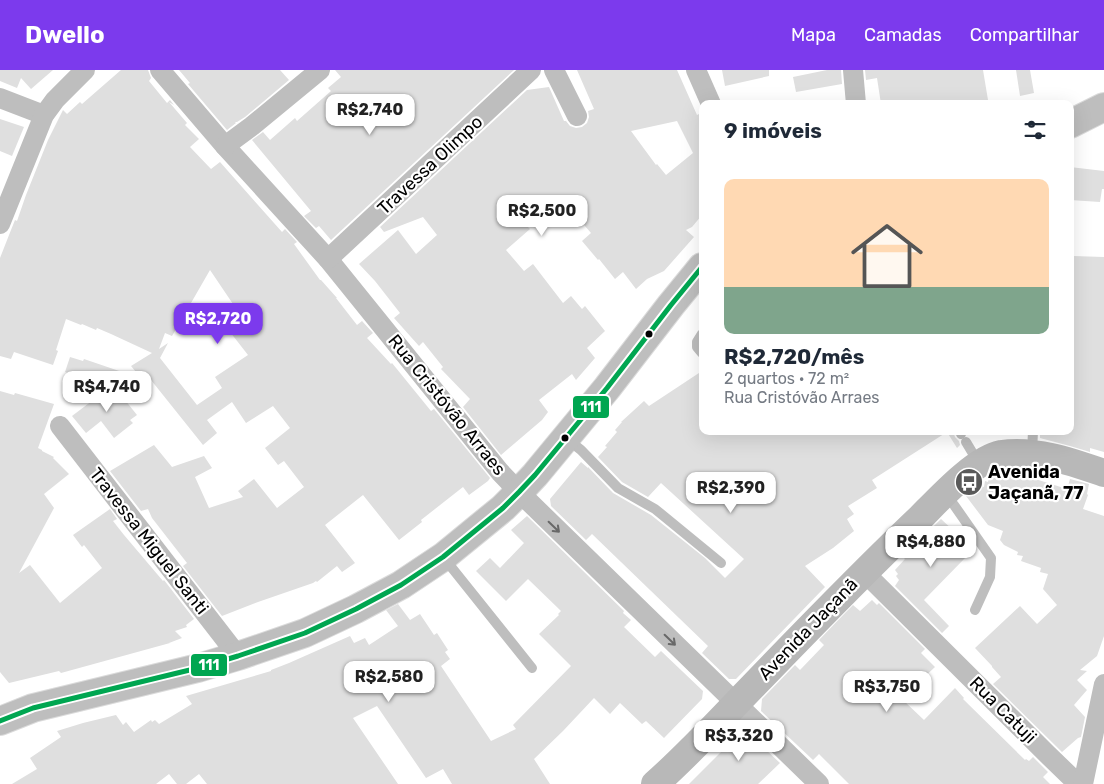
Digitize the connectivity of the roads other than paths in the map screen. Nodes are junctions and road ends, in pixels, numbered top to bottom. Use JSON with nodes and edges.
{"nodes":[{"id":1,"x":85,"y":70,"type":"edge"},
{"id":2,"x":160,"y":70,"type":"edge"},
{"id":3,"x":320,"y":70,"type":"edge"},
{"id":4,"x":531,"y":70,"type":"edge"},
{"id":5,"x":554,"y":70,"type":"edge"},
{"id":6,"x":696,"y":70,"type":"edge"},
{"id":7,"x":853,"y":70,"type":"edge"},
{"id":8,"x":0,"y":98,"type":"edge"},
{"id":9,"x":709,"y":100,"type":"edge"},
{"id":10,"x":856,"y":100,"type":"edge"},
{"id":11,"x":1104,"y":107,"type":"edge"},
{"id":12,"x":44,"y":115,"type":"junction"},
{"id":13,"x":577,"y":116,"type":"dead end"},
{"id":14,"x":1074,"y":123,"type":"edge"},
{"id":15,"x":1074,"y":125,"type":"edge"},
{"id":16,"x":1104,"y":125,"type":"edge"},
{"id":17,"x":225,"y":146,"type":"junction"},
{"id":18,"x":0,"y":224,"type":"edge"},
{"id":19,"x":328,"y":259,"type":"junction"},
{"id":20,"x":699,"y":271,"type":"edge"},
{"id":21,"x":60,"y":426,"type":"dead end"},
{"id":22,"x":567,"y":438,"type":"junction"},
{"id":23,"x":1032,"y":442,"type":"edge"},
{"id":24,"x":966,"y":443,"type":"edge"},
{"id":25,"x":1104,"y":473,"type":"edge"},
{"id":26,"x":519,"y":492,"type":"junction"},
{"id":27,"x":944,"y":494,"type":"junction"},
{"id":28,"x":443,"y":557,"type":"junction"},
{"id":29,"x":721,"y":563,"type":"dead end"},
{"id":30,"x":864,"y":572,"type":"junction"},
{"id":31,"x":975,"y":610,"type":"dead end"},
{"id":32,"x":238,"y":656,"type":"junction"},
{"id":33,"x":532,"y":668,"type":"dead end"},
{"id":34,"x":1104,"y":684,"type":"edge"},
{"id":35,"x":736,"y":704,"type":"junction"},
{"id":36,"x":0,"y":720,"type":"edge"},
{"id":37,"x":655,"y":784,"type":"edge"},
{"id":38,"x":819,"y":784,"type":"edge"},
{"id":39,"x":1078,"y":784,"type":"edge"},
{"id":40,"x":1083,"y":784,"type":"edge"}],
"edges":[{"from":1,"to":12,"type":"street"},
{"from":2,"to":17,"type":"street","name":"Rua Cristóvão Arraes"},
{"from":3,"to":17,"type":"street"},
{"from":4,"to":19,"type":"street","name":"Travessa Olimpo"},
{"from":5,"to":13,"type":"street"},
{"from":6,"to":9,"type":"street"},
{"from":7,"to":10,"type":"street"},
{"from":8,"to":12,"type":"street"},
{"from":11,"to":14,"type":"main road"},
{"from":12,"to":18,"type":"street"},
{"from":15,"to":16,"type":"main road"},
{"from":17,"to":19,"type":"street","name":"Rua Cristóvão Arraes"},
{"from":19,"to":26,"type":"street","name":"Rua Cristóvão Arraes"},
{"from":20,"to":22,"type":"main road"},
{"from":21,"to":32,"type":"street","name":"Travessa Miguel Santi"},
{"from":22,"to":26,"type":"main road"},
{"from":22,"to":29,"type":"lane"},
{"from":23,"to":24,"type":"street","name":"Avenida Jaçanã"},
{"from":23,"to":25,"type":"street","name":"Avenida Jaçanã"},
{"from":24,"to":27,"type":"street","name":"Avenida Jaçanã"},
{"from":26,"to":28,"type":"main road"},
{"from":26,"to":35,"type":"street","name":"Rua Cristóvão Arraes","one_way":true},
{"from":27,"to":30,"type":"street","name":"Avenida Jaçanã"},
{"from":27,"to":31,"type":"lane"},
{"from":28,"to":32,"type":"main road"},
{"from":28,"to":33,"type":"lane"},
{"from":30,"to":35,"type":"street","name":"Avenida Jaçanã"},
{"from":30,"to":39,"type":"street","name":"Rua Catuji"},
{"from":32,"to":36,"type":"main road"},
{"from":34,"to":40,"type":"street"},
{"from":35,"to":37,"type":"street","name":"Avenida Jaçanã"},
{"from":35,"to":38,"type":"street","name":"Rua Cristóvão Arraes"}]}
